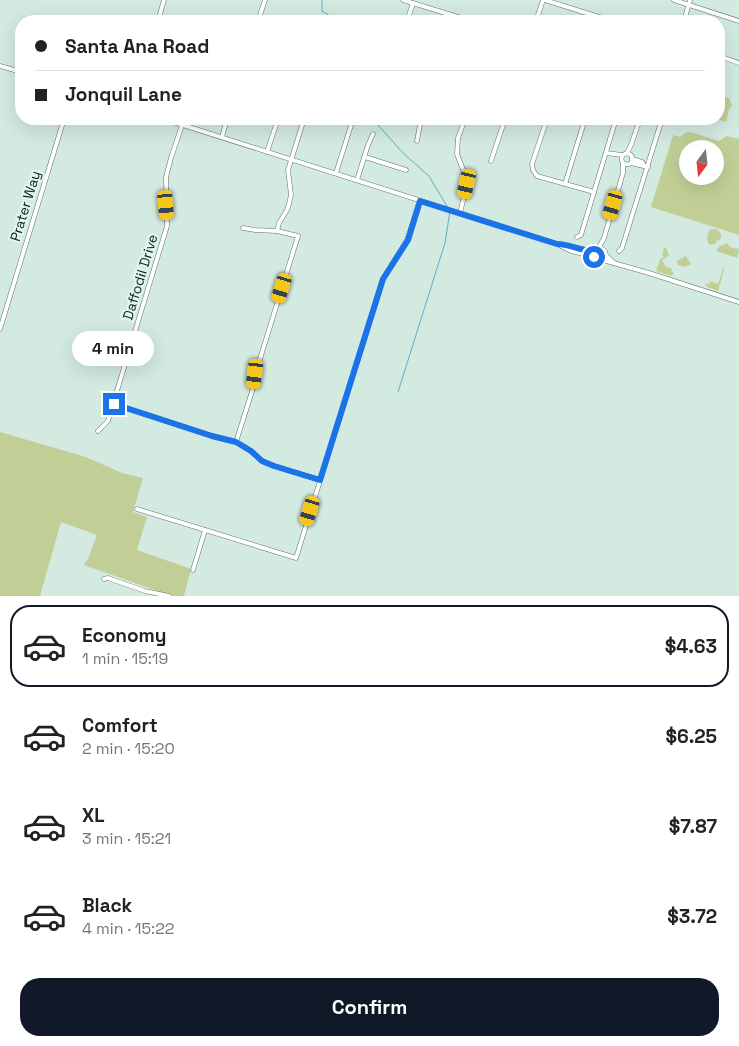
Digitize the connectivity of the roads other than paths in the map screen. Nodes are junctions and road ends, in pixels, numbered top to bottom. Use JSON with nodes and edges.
{"nodes":[{"id":1,"x":164,"y":0,"type":"edge"},
{"id":2,"x":265,"y":0,"type":"edge"},
{"id":3,"x":403,"y":0,"type":"edge"},
{"id":4,"x":544,"y":0,"type":"edge"},
{"id":5,"x":674,"y":0,"type":"edge"},
{"id":6,"x":690,"y":2,"type":"edge"},
{"id":7,"x":413,"y":3,"type":"junction"},
{"id":8,"x":160,"y":15,"type":"edge"},
{"id":9,"x":260,"y":15,"type":"edge"},
{"id":10,"x":409,"y":15,"type":"edge"},
{"id":11,"x":452,"y":15,"type":"edge"},
{"id":12,"x":538,"y":15,"type":"edge"},
{"id":13,"x":593,"y":15,"type":"edge"},
{"id":14,"x":686,"y":15,"type":"edge"},
{"id":15,"x":724,"y":15,"type":"edge"},
{"id":16,"x":725,"y":16,"type":"edge"},
{"id":17,"x":739,"y":21,"type":"edge"},
{"id":18,"x":725,"y":58,"type":"edge"},
{"id":19,"x":739,"y":63,"type":"edge"},
{"id":20,"x":0,"y":66,"type":"edge"},
{"id":21,"x":15,"y":70,"type":"edge"},
{"id":22,"x":62,"y":125,"type":"edge"},
{"id":23,"x":182,"y":125,"type":"edge"},
{"id":24,"x":185,"y":125,"type":"edge"},
{"id":25,"x":225,"y":125,"type":"edge"},
{"id":26,"x":276,"y":125,"type":"edge"},
{"id":27,"x":302,"y":125,"type":"edge"},
{"id":28,"x":351,"y":125,"type":"edge"},
{"id":29,"x":419,"y":125,"type":"edge"},
{"id":30,"x":462,"y":125,"type":"edge"},
{"id":31,"x":504,"y":125,"type":"edge"},
{"id":32,"x":545,"y":125,"type":"edge"},
{"id":33,"x":583,"y":125,"type":"edge"},
{"id":34,"x":615,"y":125,"type":"edge"},
{"id":35,"x":638,"y":125,"type":"edge"},
{"id":36,"x":660,"y":125,"type":"edge"},
{"id":37,"x":373,"y":134,"type":"dead end"},
{"id":38,"x":222,"y":137,"type":"junction"},
{"id":39,"x":417,"y":142,"type":"dead end"},
{"id":40,"x":267,"y":152,"type":"junction"},
{"id":41,"x":608,"y":153,"type":"junction"},
{"id":42,"x":365,"y":157,"type":"junction"},
{"id":43,"x":291,"y":159,"type":"junction"},
{"id":44,"x":627,"y":159,"type":"junction"},
{"id":45,"x":491,"y":161,"type":"dead end"},
{"id":46,"x":646,"y":166,"type":"junction"},
{"id":47,"x":406,"y":170,"type":"dead end"},
{"id":48,"x":336,"y":173,"type":"junction"},
{"id":49,"x":358,"y":180,"type":"junction"},
{"id":50,"x":564,"y":184,"type":"junction"},
{"id":51,"x":594,"y":192,"type":"junction"},
{"id":52,"x":420,"y":201,"type":"junction"},
{"id":53,"x":460,"y":213,"type":"junction"},
{"id":54,"x":244,"y":228,"type":"dead end"},
{"id":55,"x":278,"y":230,"type":"junction"},
{"id":56,"x":577,"y":237,"type":"dead end"},
{"id":57,"x":604,"y":238,"type":"junction"},
{"id":58,"x":557,"y":244,"type":"junction"},
{"id":59,"x":596,"y":250,"type":"junction"},
{"id":60,"x":619,"y":250,"type":"dead end"},
{"id":61,"x":605,"y":253,"type":"junction"},
{"id":62,"x":594,"y":258,"type":"junction"},
{"id":63,"x":602,"y":260,"type":"junction"},
{"id":64,"x":614,"y":263,"type":"junction"},
{"id":65,"x":739,"y":302,"type":"edge"},
{"id":66,"x":0,"y":329,"type":"edge"},
{"id":67,"x":114,"y":404,"type":"junction"},
{"id":68,"x":98,"y":431,"type":"dead end"},
{"id":69,"x":236,"y":442,"type":"junction"},
{"id":70,"x":320,"y":480,"type":"junction"},
{"id":71,"x":137,"y":510,"type":"dead end"},
{"id":72,"x":205,"y":530,"type":"junction"},
{"id":73,"x":193,"y":570,"type":"dead end"},
{"id":74,"x":104,"y":579,"type":"dead end"},
{"id":75,"x":169,"y":596,"type":"edge"}],
"edges":[{"from":1,"to":8,"type":"street"},
{"from":2,"to":9,"type":"street"},
{"from":3,"to":7,"type":"street"},
{"from":4,"to":12,"type":"street"},
{"from":4,"to":13,"type":"street"},
{"from":5,"to":6,"type":"street"},
{"from":6,"to":14,"type":"street"},
{"from":6,"to":15,"type":"street"},
{"from":7,"to":10,"type":"street"},
{"from":7,"to":11,"type":"street"},
{"from":16,"to":17,"type":"street"},
{"from":18,"to":19,"type":"street"},
{"from":20,"to":21,"type":"street"},
{"from":22,"to":66,"type":"street","name":"Prater Way"},
{"from":23,"to":67,"type":"street","name":"Daffodil Drive"},
{"from":24,"to":38,"type":"street"},
{"from":25,"to":38,"type":"street"},
{"from":26,"to":40,"type":"street"},
{"from":27,"to":43,"type":"street"},
{"from":28,"to":48,"type":"street"},
{"from":29,"to":39,"type":"street"},
{"from":30,"to":53,"type":"street"},
{"from":31,"to":45,"type":"street"},
{"from":32,"to":50,"type":"street"},
{"from":33,"to":50,"type":"street"},
{"from":34,"to":41,"type":"street"},
{"from":35,"to":44,"type":"street"},
{"from":36,"to":46,"type":"street"},
{"from":37,"to":42,"type":"street"},
{"from":38,"to":40,"type":"street"},
{"from":40,"to":43,"type":"street"},
{"from":41,"to":44,"type":"street"},
{"from":41,"to":51,"type":"street"},
{"from":42,"to":47,"type":"street"},
{"from":42,"to":49,"type":"street"},
{"from":43,"to":48,"type":"street"},
{"from":43,"to":55,"type":"street"},
{"from":44,"to":46,"type":"street"},
{"from":44,"to":57,"type":"street"},
{"from":46,"to":60,"type":"street"},
{"from":48,"to":49,"type":"street"},
{"from":49,"to":52,"type":"street"},
{"from":50,"to":51,"type":"street"},
{"from":51,"to":56,"type":"street"},
{"from":52,"to":53,"type":"street"},
{"from":52,"to":70,"type":"street"},
{"from":53,"to":58,"type":"street"},
{"from":54,"to":55,"type":"street"},
{"from":55,"to":69,"type":"street"},
{"from":57,"to":59,"type":"street"},
{"from":57,"to":61,"type":"street"},
{"from":58,"to":59,"type":"street"},
{"from":58,"to":62,"type":"street"},
{"from":59,"to":61,"type":"street"},
{"from":59,"to":62,"type":"street"},
{"from":61,"to":63,"type":"street"},
{"from":61,"to":64,"type":"street"},
{"from":62,"to":63,"type":"street"},
{"from":63,"to":64,"type":"street"},
{"from":64,"to":65,"type":"street"},
{"from":67,"to":68,"type":"street","name":"Daffodil Drive"},
{"from":67,"to":69,"type":"street"},
{"from":69,"to":70,"type":"street"},
{"from":70,"to":72,"type":"street"},
{"from":71,"to":72,"type":"street"},
{"from":72,"to":73,"type":"street"},
{"from":74,"to":75,"type":"street"}]}
